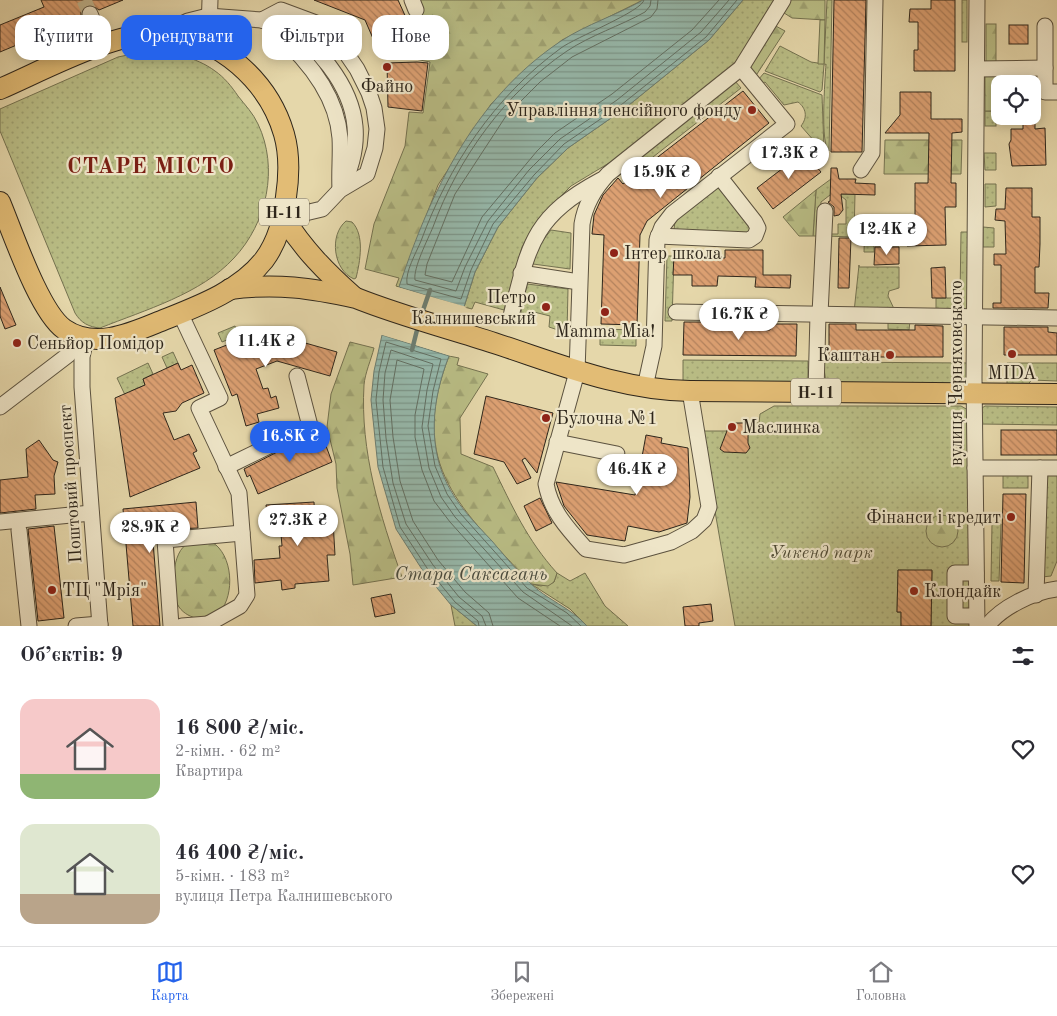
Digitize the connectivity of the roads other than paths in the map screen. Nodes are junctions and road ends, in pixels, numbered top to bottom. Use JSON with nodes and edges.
{"nodes":[{"id":1,"x":210,"y":0,"type":"edge"},
{"id":2,"x":783,"y":0,"type":"edge"},
{"id":3,"x":875,"y":0,"type":"edge"},
{"id":4,"x":977,"y":0,"type":"edge"},
{"id":5,"x":208,"y":15,"type":"edge"},
{"id":6,"x":272,"y":15,"type":"edge"},
{"id":7,"x":294,"y":15,"type":"edge"},
{"id":8,"x":252,"y":19,"type":"edge"},
{"id":9,"x":262,"y":20,"type":"edge"},
{"id":10,"x":1045,"y":26,"type":"dead end"},
{"id":11,"x":68,"y":60,"type":"edge"},
{"id":12,"x":232,"y":60,"type":"edge"},
{"id":13,"x":325,"y":60,"type":"edge"},
{"id":14,"x":350,"y":60,"type":"edge"},
{"id":15,"x":742,"y":68,"type":"junction"},
{"id":16,"x":1045,"y":68,"type":"junction"},
{"id":17,"x":977,"y":69,"type":"junction"},
{"id":18,"x":0,"y":89,"type":"edge"},
{"id":19,"x":1057,"y":92,"type":"edge"},
{"id":20,"x":861,"y":170,"type":"dead end"},
{"id":21,"x":719,"y":176,"type":"junction"},
{"id":22,"x":604,"y":178,"type":"junction"},
{"id":23,"x":340,"y":190,"type":"junction"},
{"id":24,"x":0,"y":202,"type":"edge"},
{"id":25,"x":825,"y":211,"type":"dead end"},
{"id":26,"x":284,"y":218,"type":"junction"},
{"id":27,"x":658,"y":236,"type":"junction"},
{"id":28,"x":522,"y":274,"type":"junction"},
{"id":29,"x":579,"y":282,"type":"junction"},
{"id":30,"x":230,"y":289,"type":"junction"},
{"id":31,"x":364,"y":301,"type":"junction"},
{"id":32,"x":676,"y":312,"type":"dead end"},
{"id":33,"x":180,"y":313,"type":"junction"},
{"id":34,"x":819,"y":314,"type":"junction"},
{"id":35,"x":511,"y":316,"type":"dead end"},
{"id":36,"x":975,"y":317,"type":"junction"},
{"id":37,"x":1057,"y":318,"type":"edge"},
{"id":38,"x":84,"y":339,"type":"junction"},
{"id":39,"x":577,"y":372,"type":"junction"},
{"id":40,"x":297,"y":376,"type":"dead end"},
{"id":41,"x":646,"y":387,"type":"junction"},
{"id":42,"x":690,"y":391,"type":"junction"},
{"id":43,"x":816,"y":392,"type":"junction"},
{"id":44,"x":974,"y":393,"type":"junction"},
{"id":45,"x":1057,"y":394,"type":"edge"},
{"id":46,"x":0,"y":407,"type":"edge"},
{"id":47,"x":557,"y":442,"type":"junction"},
{"id":48,"x":617,"y":454,"type":"dead end"},
{"id":49,"x":226,"y":467,"type":"junction"},
{"id":50,"x":975,"y":468,"type":"junction"},
{"id":51,"x":1040,"y":468,"type":"junction"},
{"id":52,"x":1057,"y":468,"type":"edge"},
{"id":53,"x":91,"y":513,"type":"junction"},
{"id":54,"x":0,"y":522,"type":"edge"},
{"id":55,"x":18,"y":530,"type":"dead end"},
{"id":56,"x":242,"y":532,"type":"junction"},
{"id":57,"x":976,"y":573,"type":"junction"},
{"id":58,"x":1057,"y":589,"type":"edge"},
{"id":59,"x":1036,"y":595,"type":"junction"},
{"id":60,"x":954,"y":621,"type":"edge"},
{"id":61,"x":980,"y":623,"type":"edge"},
{"id":62,"x":100,"y":625,"type":"edge"},
{"id":63,"x":208,"y":625,"type":"edge"},
{"id":64,"x":29,"y":626,"type":"edge"},
{"id":65,"x":76,"y":626,"type":"edge"},
{"id":66,"x":171,"y":626,"type":"edge"},
{"id":67,"x":182,"y":626,"type":"edge"}],
"edges":[{"from":1,"to":5,"type":"street"},
{"from":2,"to":15,"type":"street"},
{"from":3,"to":20,"type":"street"},
{"from":4,"to":17,"type":"street","name":"вулиця Черняховського"},
{"from":6,"to":7,"type":"street"},
{"from":8,"to":9,"type":"street"},
{"from":10,"to":16,"type":"street"},
{"from":11,"to":18,"type":"main road","number":"Н-11"},
{"from":12,"to":26,"type":"main road","number":"Н-11"},
{"from":13,"to":23,"type":"street"},
{"from":14,"to":23,"type":"street"},
{"from":15,"to":21,"type":"street"},
{"from":15,"to":22,"type":"street"},
{"from":16,"to":17,"type":"street"},
{"from":16,"to":19,"type":"street"},
{"from":17,"to":36,"type":"street","name":"вулиця Черняховського"},
{"from":21,"to":27,"type":"street"},
{"from":21,"to":27,"type":"street"},
{"from":22,"to":28,"type":"street"},
{"from":22,"to":29,"type":"street"},
{"from":23,"to":26,"type":"street"},
{"from":24,"to":38,"type":"main road"},
{"from":25,"to":34,"type":"street"},
{"from":26,"to":30,"type":"main road","number":"Н-11"},
{"from":26,"to":31,"type":"main road","number":"Н-11"},
{"from":27,"to":41,"type":"street"},
{"from":28,"to":29,"type":"street"},
{"from":28,"to":35,"type":"street"},
{"from":29,"to":39,"type":"street"},
{"from":30,"to":31,"type":"main road","number":"Н-11"},
{"from":30,"to":33,"type":"main road","number":"Н-11"},
{"from":31,"to":39,"type":"main road","number":"Н-11"},
{"from":32,"to":34,"type":"street"},
{"from":33,"to":38,"type":"main road","number":"Н-11"},
{"from":33,"to":49,"type":"street"},
{"from":34,"to":36,"type":"street"},
{"from":34,"to":43,"type":"street"},
{"from":36,"to":37,"type":"street"},
{"from":36,"to":44,"type":"street","name":"вулиця Черняховського"},
{"from":38,"to":46,"type":"street"},
{"from":38,"to":53,"type":"street","name":"Поштовий проспект"},
{"from":39,"to":41,"type":"main road","number":"Н-11"},
{"from":39,"to":47,"type":"street"},
{"from":40,"to":49,"type":"street"},
{"from":41,"to":42,"type":"main road","number":"Н-11"},
{"from":42,"to":43,"type":"main road","number":"Н-11"},
{"from":42,"to":47,"type":"street"},
{"from":43,"to":44,"type":"main road","number":"Н-11"},
{"from":44,"to":45,"type":"main road","number":"Н-11"},
{"from":44,"to":50,"type":"street","name":"вулиця Черняховського"},
{"from":47,"to":48,"type":"street"},
{"from":49,"to":56,"type":"street"},
{"from":50,"to":51,"type":"street"},
{"from":50,"to":57,"type":"street","name":"вулиця Черняховського"},
{"from":51,"to":52,"type":"street"},
{"from":51,"to":59,"type":"street"},
{"from":53,"to":54,"type":"street"},
{"from":53,"to":62,"type":"street","name":"Поштовий проспект"},
{"from":55,"to":64,"type":"street"},
{"from":56,"to":63,"type":"street"},
{"from":56,"to":66,"type":"street"},
{"from":57,"to":60,"type":"street"},
{"from":57,"to":61,"type":"street","name":"вулиця Черняховського"},
{"from":58,"to":59,"type":"street"},
{"from":59,"to":61,"type":"street"},
{"from":60,"to":61,"type":"street"},
{"from":62,"to":65,"type":"street"},
{"from":63,"to":67,"type":"street"}]}
